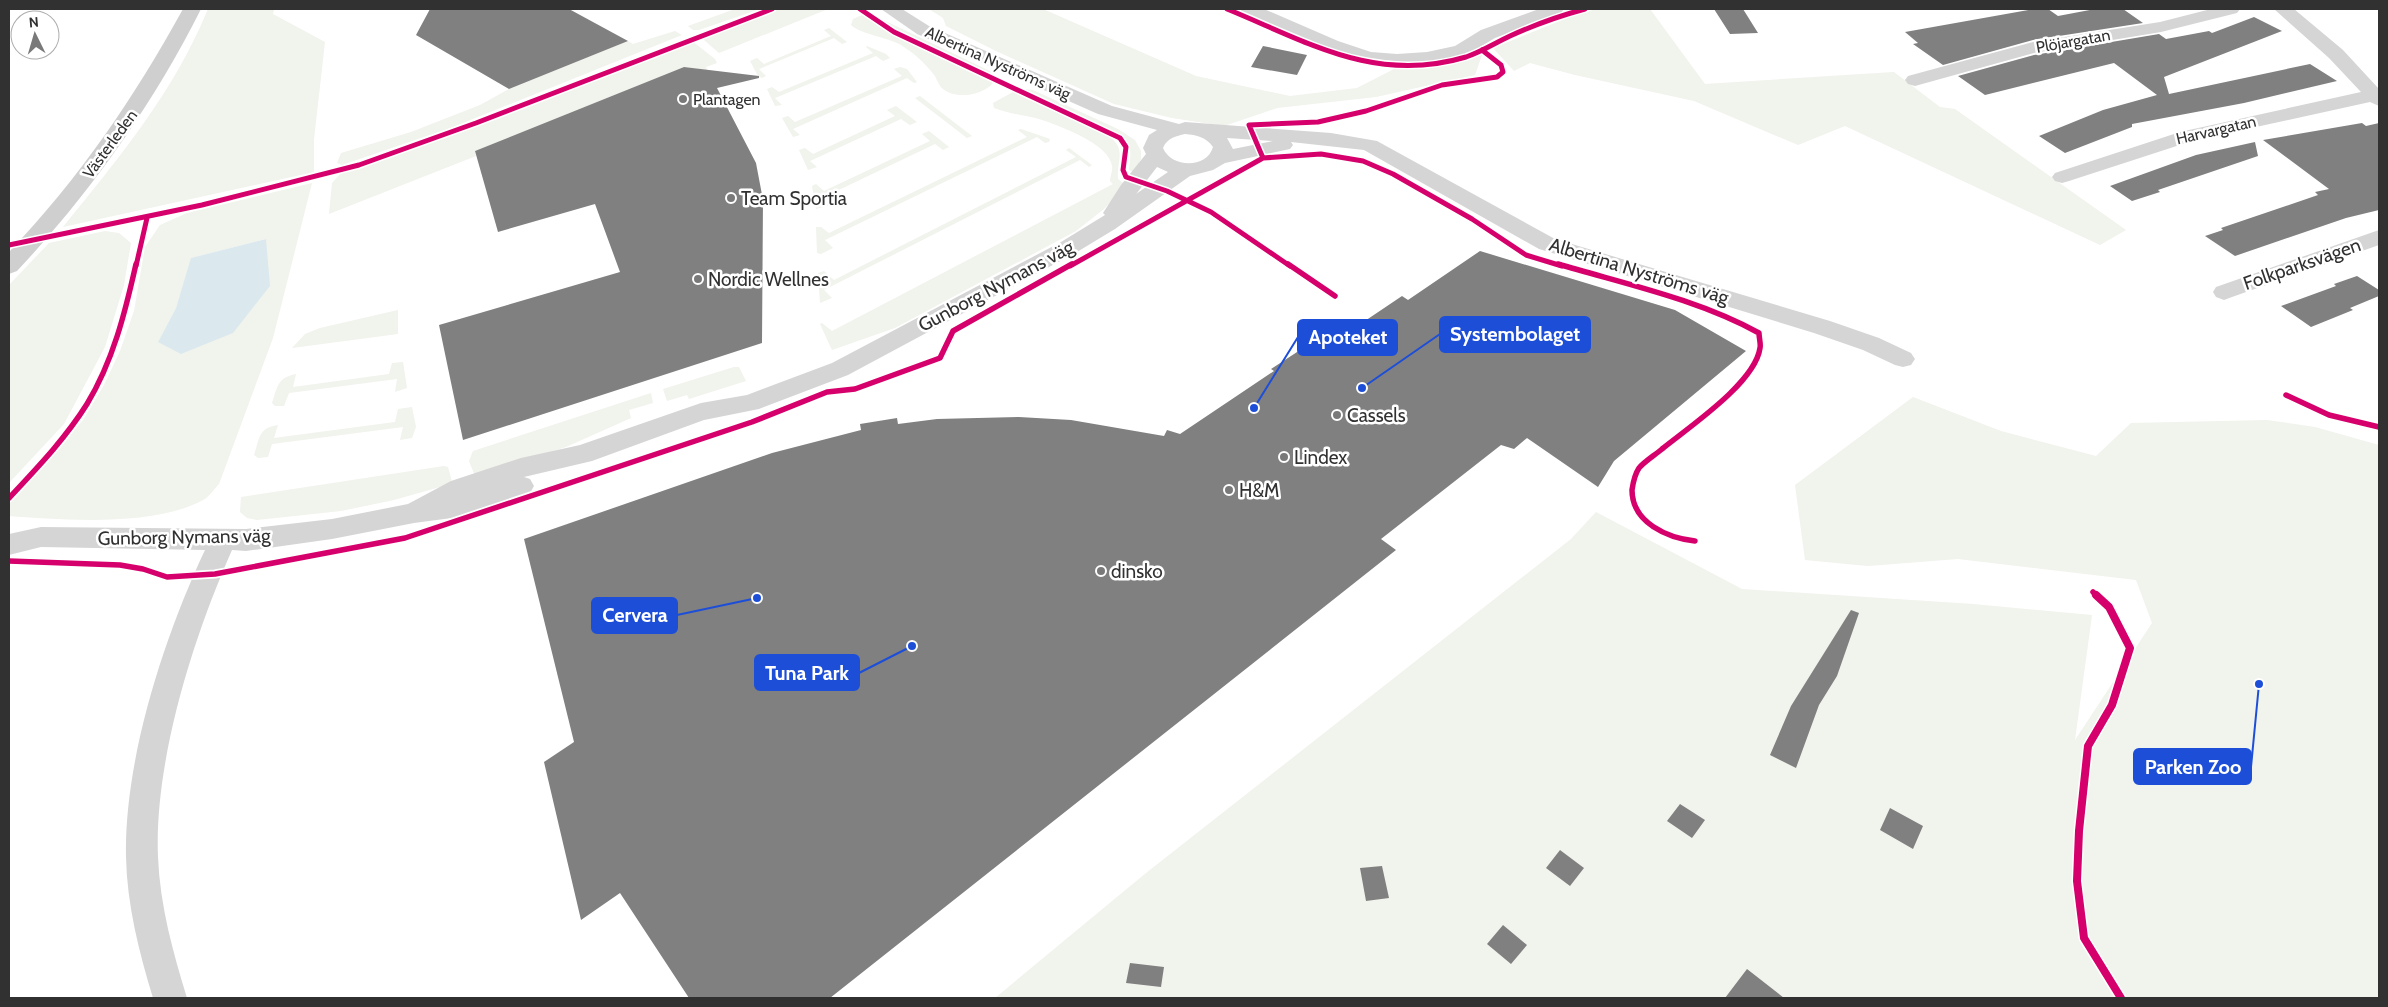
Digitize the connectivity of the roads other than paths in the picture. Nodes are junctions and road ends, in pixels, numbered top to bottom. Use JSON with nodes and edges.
{"nodes":[{"id":1,"x":192,"y":9,"type":"edge"},
{"id":2,"x":893,"y":9,"type":"edge"},
{"id":3,"x":1248,"y":9,"type":"edge"},
{"id":4,"x":1555,"y":9,"type":"edge"},
{"id":5,"x":2231,"y":9,"type":"edge"},
{"id":6,"x":2283,"y":9,"type":"edge"},
{"id":7,"x":1915,"y":80,"type":"dead end"},
{"id":8,"x":2377,"y":98,"type":"edge"},
{"id":9,"x":1105,"y":110,"type":"junction"},
{"id":10,"x":1176,"y":129,"type":"junction"},
{"id":11,"x":1204,"y":130,"type":"junction"},
{"id":12,"x":1331,"y":139,"type":"junction"},
{"id":13,"x":1154,"y":149,"type":"junction"},
{"id":14,"x":1220,"y":158,"type":"junction"},
{"id":15,"x":1186,"y":169,"type":"junction"},
{"id":16,"x":2062,"y":177,"type":"dead end"},
{"id":17,"x":1107,"y":224,"type":"junction"},
{"id":18,"x":2379,"y":237,"type":"edge"},
{"id":19,"x":9,"y":266,"type":"edge"},
{"id":20,"x":2224,"y":292,"type":"dead end"},
{"id":21,"x":1903,"y":359,"type":"dead end"},
{"id":22,"x":9,"y":526,"type":"edge"},
{"id":23,"x":41,"y":537,"type":"junction"},
{"id":24,"x":223,"y":540,"type":"junction"},
{"id":25,"x":9,"y":544,"type":"edge"},
{"id":26,"x":170,"y":998,"type":"edge"}],
"edges":[{"from":1,"to":19,"type":"main road","name":"Västerleden"},
{"from":2,"to":9,"type":"street","name":"Albertina Nyströms väg"},
{"from":3,"to":4,"type":"street"},
{"from":5,"to":7,"type":"street","name":"Plöjargatan"},
{"from":6,"to":8,"type":"street"},
{"from":8,"to":16,"type":"street","name":"Harvargatan"},
{"from":9,"to":10,"type":"street","name":"Albertina Nyströms väg"},
{"from":9,"to":13,"type":"street","name":"Albertina Nyströms väg"},
{"from":10,"to":11,"type":"street"},
{"from":10,"to":13,"type":"street"},
{"from":11,"to":12,"type":"street","name":"Albertina Nyströms väg"},
{"from":11,"to":14,"type":"street"},
{"from":12,"to":14,"type":"street","name":"Albertina Nyströms väg"},
{"from":12,"to":21,"type":"street","name":"Albertina Nyströms väg"},
{"from":13,"to":15,"type":"street"},
{"from":13,"to":17,"type":"street","name":"Gunborg Nymans väg"},
{"from":14,"to":15,"type":"street"},
{"from":15,"to":17,"type":"street","name":"Gunborg Nymans väg"},
{"from":17,"to":24,"type":"street","name":"Gunborg Nymans väg"},
{"from":18,"to":20,"type":"street","name":"Folkparksvägen"},
{"from":22,"to":23,"type":"street","name":"Gunborg Nymans väg"},
{"from":23,"to":24,"type":"street","name":"Gunborg Nymans väg"},
{"from":23,"to":25,"type":"street","name":"Gunborg Nymans väg"},
{"from":24,"to":26,"type":"street"}]}
